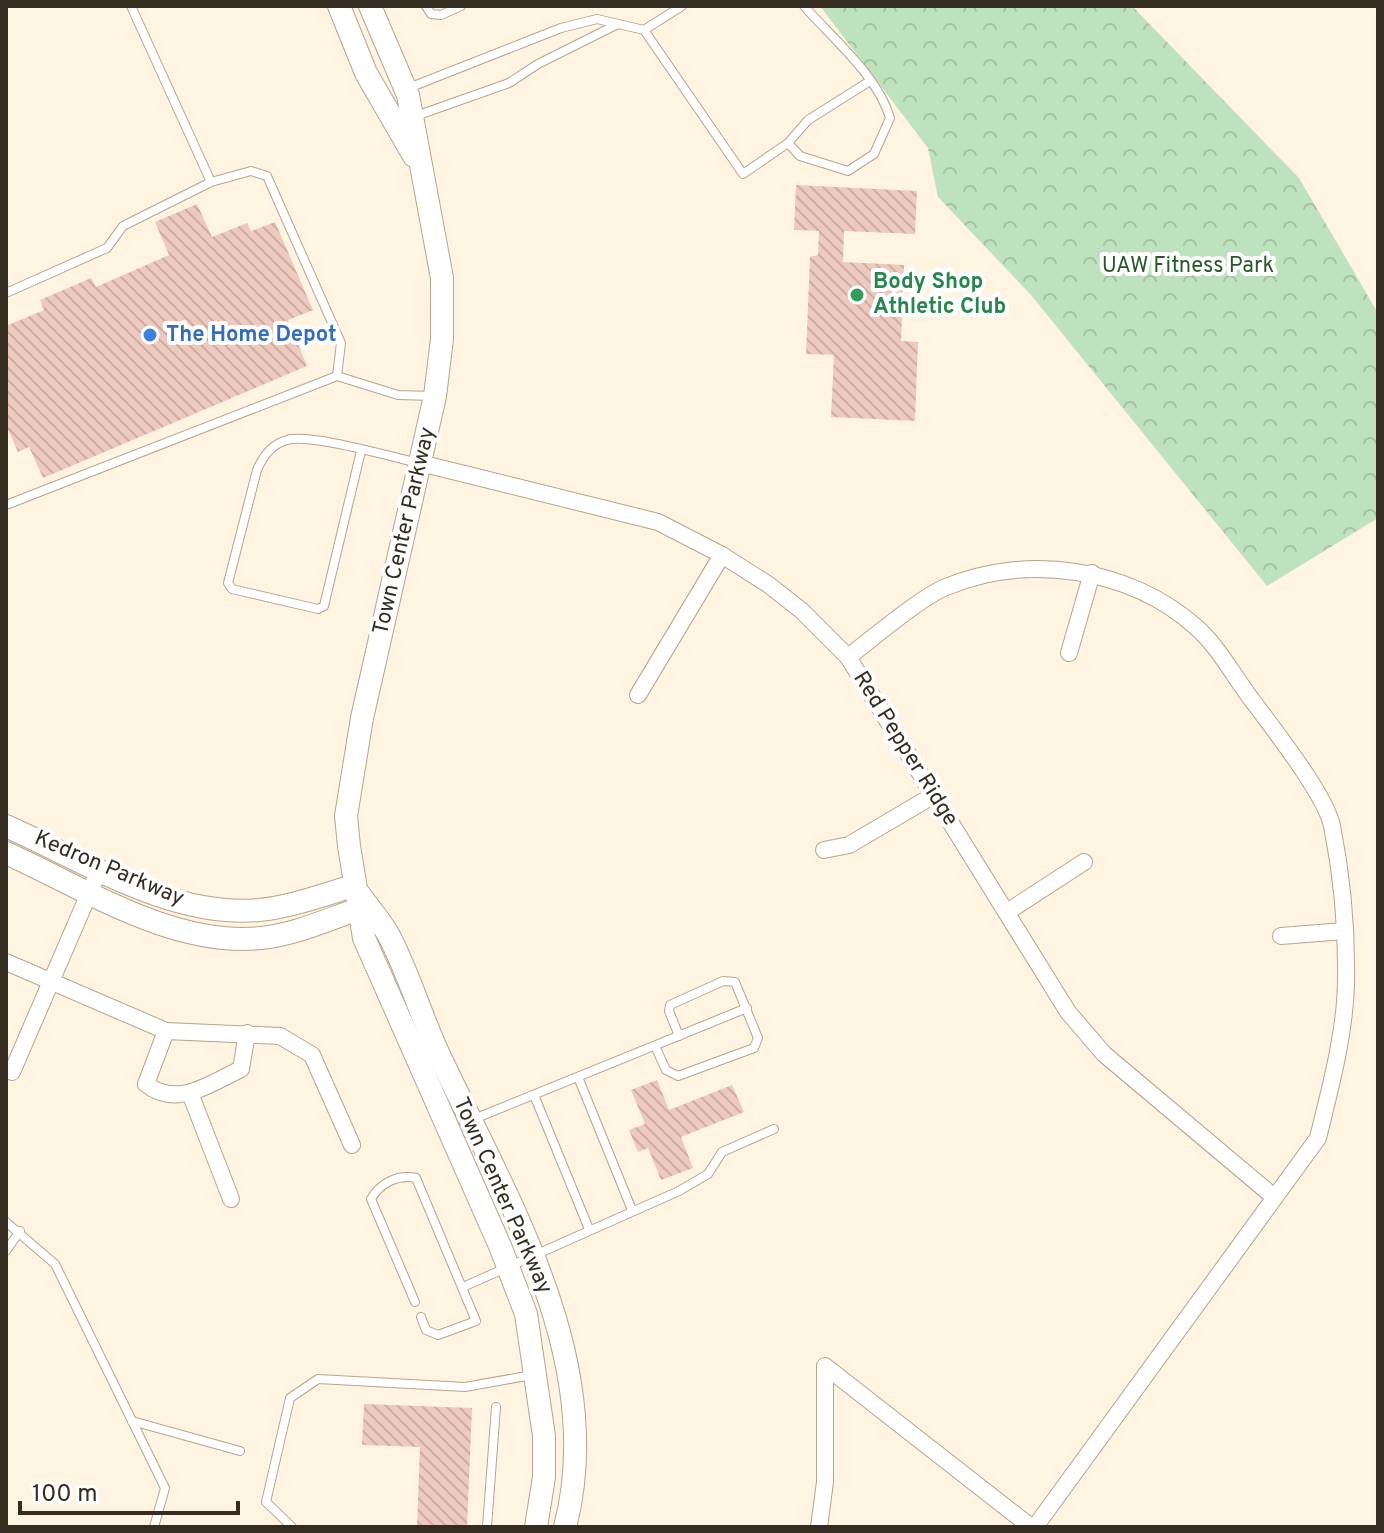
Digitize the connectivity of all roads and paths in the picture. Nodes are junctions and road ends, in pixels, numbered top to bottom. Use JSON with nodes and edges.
{"nodes":[{"id":1,"x":131,"y":6,"type":"edge"},
{"id":2,"x":339,"y":6,"type":"edge"},
{"id":3,"x":370,"y":6,"type":"edge"},
{"id":4,"x":426,"y":6,"type":"edge"},
{"id":5,"x":461,"y":6,"type":"edge"},
{"id":6,"x":682,"y":6,"type":"edge"},
{"id":7,"x":804,"y":6,"type":"edge"},
{"id":8,"x":618,"y":24,"type":"junction"},
{"id":9,"x":644,"y":30,"type":"junction"},
{"id":10,"x":870,"y":81,"type":"junction"},
{"id":11,"x":405,"y":89,"type":"junction"},
{"id":12,"x":413,"y":118,"type":"junction"},
{"id":13,"x":788,"y":143,"type":"junction"},
{"id":14,"x":425,"y":174,"type":"junction"},
{"id":15,"x":211,"y":182,"type":"junction"},
{"id":16,"x":6,"y":293,"type":"edge"},
{"id":17,"x":337,"y":376,"type":"junction"},
{"id":18,"x":435,"y":396,"type":"junction"},
{"id":19,"x":361,"y":451,"type":"junction"},
{"id":20,"x":420,"y":463,"type":"junction"},
{"id":21,"x":6,"y":505,"type":"edge"},
{"id":22,"x":722,"y":555,"type":"junction"},
{"id":23,"x":1092,"y":573,"type":"junction"},
{"id":24,"x":1069,"y":653,"type":"dead end"},
{"id":25,"x":848,"y":657,"type":"junction"},
{"id":26,"x":638,"y":695,"type":"dead end"},
{"id":27,"x":934,"y":795,"type":"junction"},
{"id":28,"x":6,"y":826,"type":"edge"},
{"id":29,"x":824,"y":850,"type":"dead end"},
{"id":30,"x":6,"y":853,"type":"edge"},
{"id":31,"x":1084,"y":862,"type":"dead end"},
{"id":32,"x":100,"y":868,"type":"junction"},
{"id":33,"x":353,"y":886,"type":"junction"},
{"id":34,"x":89,"y":891,"type":"junction"},
{"id":35,"x":363,"y":908,"type":"junction"},
{"id":36,"x":1007,"y":912,"type":"junction"},
{"id":37,"x":1344,"y":931,"type":"junction"},
{"id":38,"x":1281,"y":936,"type":"dead end"},
{"id":39,"x":6,"y":962,"type":"edge"},
{"id":40,"x":50,"y":982,"type":"junction"},
{"id":41,"x":747,"y":1008,"type":"junction"},
{"id":42,"x":166,"y":1031,"type":"junction"},
{"id":43,"x":247,"y":1033,"type":"junction"},
{"id":44,"x":679,"y":1036,"type":"junction"},
{"id":45,"x":655,"y":1046,"type":"junction"},
{"id":46,"x":12,"y":1072,"type":"dead end"},
{"id":47,"x":578,"y":1077,"type":"junction"},
{"id":48,"x":190,"y":1093,"type":"junction"},
{"id":49,"x":534,"y":1095,"type":"junction"},
{"id":50,"x":470,"y":1121,"type":"junction"},
{"id":51,"x":774,"y":1129,"type":"dead end"},
{"id":52,"x":352,"y":1145,"type":"dead end"},
{"id":53,"x":1274,"y":1197,"type":"junction"},
{"id":54,"x":231,"y":1199,"type":"dead end"},
{"id":55,"x":632,"y":1210,"type":"junction"},
{"id":56,"x":6,"y":1222,"type":"edge"},
{"id":57,"x":589,"y":1229,"type":"junction"},
{"id":58,"x":20,"y":1231,"type":"junction"},
{"id":59,"x":6,"y":1251,"type":"edge"},
{"id":60,"x":533,"y":1257,"type":"junction"},
{"id":61,"x":509,"y":1267,"type":"junction"},
{"id":62,"x":463,"y":1287,"type":"junction"},
{"id":63,"x":415,"y":1302,"type":"dead end"},
{"id":64,"x":421,"y":1317,"type":"dead end"},
{"id":65,"x":536,"y":1374,"type":"junction"},
{"id":66,"x":496,"y":1407,"type":"dead end"},
{"id":67,"x":132,"y":1421,"type":"junction"},
{"id":68,"x":240,"y":1451,"type":"dead end"},
{"id":69,"x":154,"y":1527,"type":"edge"},
{"id":70,"x":292,"y":1527,"type":"edge"},
{"id":71,"x":487,"y":1527,"type":"edge"},
{"id":72,"x":536,"y":1527,"type":"edge"},
{"id":73,"x":565,"y":1527,"type":"edge"},
{"id":74,"x":819,"y":1527,"type":"edge"},
{"id":75,"x":1033,"y":1527,"type":"edge"}],
"edges":[{"from":1,"to":15,"type":"lane"},
{"from":2,"to":14,"type":"street","name":"Town Center Parkway"},
{"from":3,"to":11,"type":"street","name":"Town Center Parkway"},
{"from":4,"to":5,"type":"lane"},
{"from":6,"to":9,"type":"lane"},
{"from":7,"to":10,"type":"lane"},
{"from":8,"to":9,"type":"lane"},
{"from":8,"to":11,"type":"lane"},
{"from":8,"to":12,"type":"lane"},
{"from":9,"to":13,"type":"lane"},
{"from":10,"to":13,"type":"lane"},
{"from":10,"to":13,"type":"lane"},
{"from":11,"to":12,"type":"street","name":"Town Center Parkway"},
{"from":12,"to":14,"type":"street","name":"Town Center Parkway"},
{"from":14,"to":18,"type":"street","name":"Town Center Parkway"},
{"from":15,"to":16,"type":"lane"},
{"from":15,"to":17,"type":"lane"},
{"from":17,"to":18,"type":"lane"},
{"from":17,"to":21,"type":"lane"},
{"from":18,"to":20,"type":"street","name":"Town Center Parkway"},
{"from":19,"to":19,"type":"lane"},
{"from":19,"to":20,"type":"lane"},
{"from":20,"to":22,"type":"street","name":"Red Pepper Ridge"},
{"from":20,"to":33,"type":"street","name":"Town Center Parkway"},
{"from":22,"to":25,"type":"street","name":"Red Pepper Ridge"},
{"from":22,"to":26,"type":"street"},
{"from":23,"to":24,"type":"street"},
{"from":23,"to":25,"type":"street"},
{"from":23,"to":37,"type":"street"},
{"from":25,"to":27,"type":"street","name":"Red Pepper Ridge"},
{"from":27,"to":29,"type":"street"},
{"from":27,"to":36,"type":"street","name":"Red Pepper Ridge"},
{"from":28,"to":32,"type":"street","name":"Kedron Parkway"},
{"from":30,"to":34,"type":"street","name":"Kedron Parkway"},
{"from":31,"to":36,"type":"street"},
{"from":32,"to":33,"type":"street","name":"Kedron Parkway"},
{"from":32,"to":34,"type":"street"},
{"from":33,"to":35,"type":"street","name":"Town Center Parkway"},
{"from":34,"to":35,"type":"street","name":"Kedron Parkway"},
{"from":34,"to":40,"type":"street"},
{"from":35,"to":50,"type":"street","name":"Town Center Parkway"},
{"from":35,"to":61,"type":"street","name":"Town Center Parkway"},
{"from":36,"to":53,"type":"street","name":"Red Pepper Ridge"},
{"from":37,"to":38,"type":"street"},
{"from":37,"to":53,"type":"street"},
{"from":39,"to":40,"type":"street"},
{"from":40,"to":42,"type":"street"},
{"from":40,"to":46,"type":"street"},
{"from":41,"to":44,"type":"lane"},
{"from":41,"to":44,"type":"lane"},
{"from":41,"to":45,"type":"lane"},
{"from":42,"to":43,"type":"street"},
{"from":42,"to":48,"type":"street"},
{"from":43,"to":48,"type":"street"},
{"from":43,"to":52,"type":"street"},
{"from":44,"to":45,"type":"lane"},
{"from":45,"to":47,"type":"lane"},
{"from":47,"to":49,"type":"lane"},
{"from":47,"to":55,"type":"lane"},
{"from":48,"to":54,"type":"street"},
{"from":49,"to":50,"type":"lane"},
{"from":49,"to":57,"type":"lane"},
{"from":50,"to":60,"type":"street","name":"Town Center Parkway"},
{"from":51,"to":55,"type":"lane"},
{"from":53,"to":75,"type":"street"},
{"from":55,"to":57,"type":"lane"},
{"from":56,"to":58,"type":"lane"},
{"from":57,"to":60,"type":"lane"},
{"from":58,"to":59,"type":"lane"},
{"from":58,"to":67,"type":"lane"},
{"from":60,"to":61,"type":"lane"},
{"from":60,"to":73,"type":"street","name":"Town Center Parkway"},
{"from":61,"to":62,"type":"lane"},
{"from":61,"to":65,"type":"street","name":"Town Center Parkway"},
{"from":62,"to":63,"type":"lane"},
{"from":62,"to":64,"type":"lane"},
{"from":65,"to":70,"type":"lane"},
{"from":65,"to":72,"type":"street","name":"Town Center Parkway"},
{"from":66,"to":71,"type":"lane"},
{"from":67,"to":68,"type":"lane"},
{"from":67,"to":69,"type":"lane"},
{"from":74,"to":75,"type":"street"}]}
